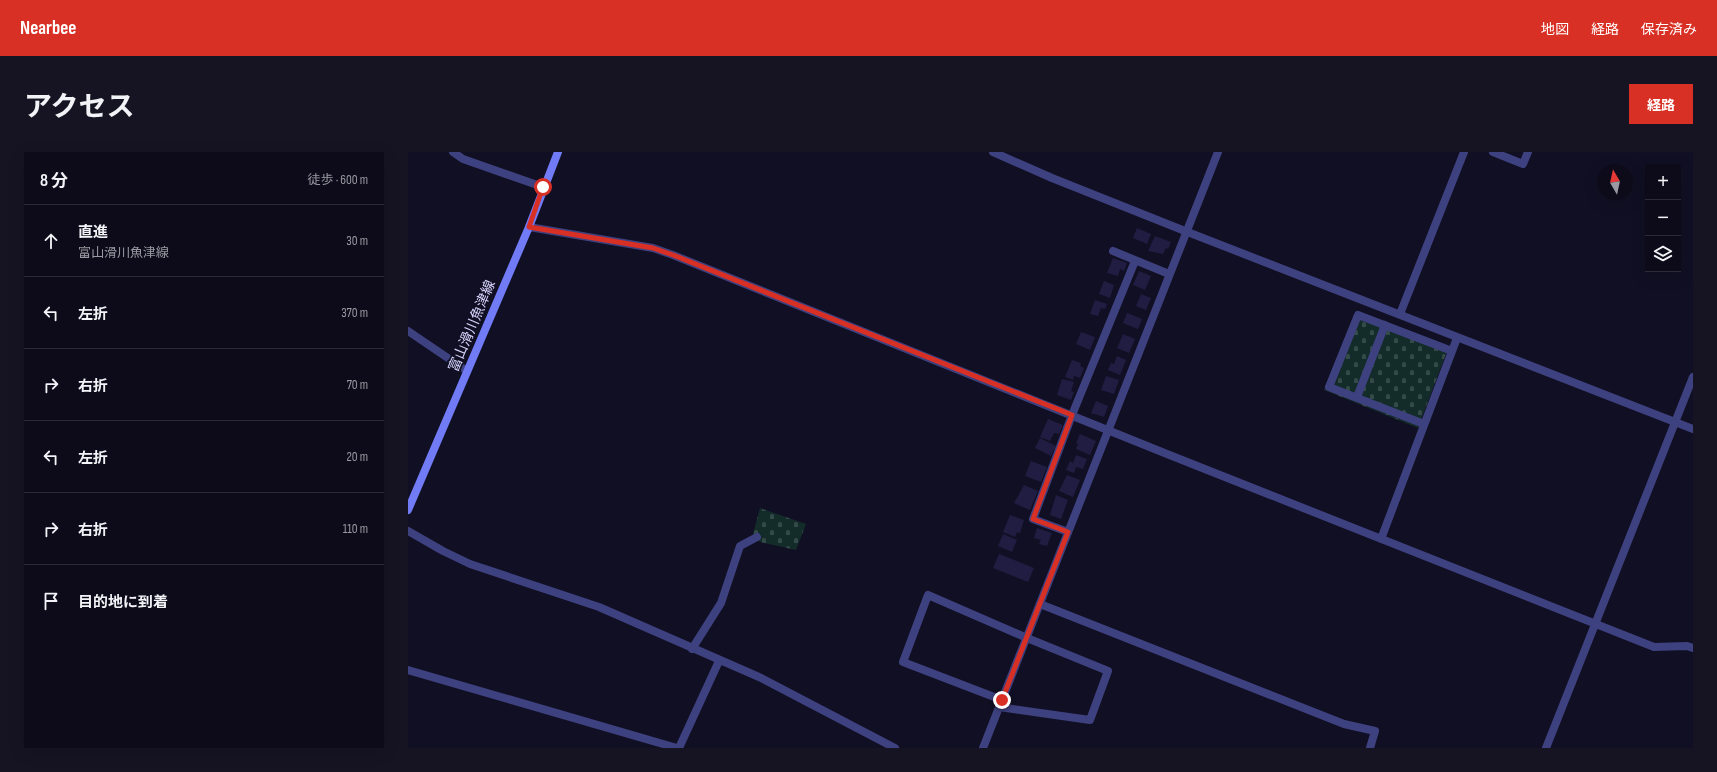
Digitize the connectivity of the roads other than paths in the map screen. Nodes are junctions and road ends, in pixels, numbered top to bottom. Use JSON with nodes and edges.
{"nodes":[{"id":1,"x":453,"y":152,"type":"edge"},
{"id":2,"x":558,"y":152,"type":"edge"},
{"id":3,"x":993,"y":152,"type":"edge"},
{"id":4,"x":1218,"y":152,"type":"edge"},
{"id":5,"x":1464,"y":152,"type":"edge"},
{"id":6,"x":1493,"y":152,"type":"edge"},
{"id":7,"x":1528,"y":152,"type":"edge"},
{"id":8,"x":543,"y":187,"type":"junction"},
{"id":9,"x":529,"y":227,"type":"junction"},
{"id":10,"x":1185,"y":231,"type":"junction"},
{"id":11,"x":1113,"y":251,"type":"dead end"},
{"id":12,"x":1136,"y":261,"type":"junction"},
{"id":13,"x":1169,"y":274,"type":"junction"},
{"id":14,"x":1400,"y":314,"type":"junction"},
{"id":15,"x":1385,"y":325,"type":"junction"},
{"id":16,"x":408,"y":331,"type":"edge"},
{"id":17,"x":1457,"y":338,"type":"junction"},
{"id":18,"x":1452,"y":351,"type":"junction"},
{"id":19,"x":467,"y":371,"type":"junction"},
{"id":20,"x":1693,"y":377,"type":"edge"},
{"id":21,"x":1357,"y":397,"type":"junction"},
{"id":22,"x":1072,"y":415,"type":"junction"},
{"id":23,"x":1675,"y":422,"type":"junction"},
{"id":24,"x":1424,"y":424,"type":"junction"},
{"id":25,"x":1693,"y":429,"type":"edge"},
{"id":26,"x":1108,"y":430,"type":"junction"},
{"id":27,"x":408,"y":510,"type":"edge"},
{"id":28,"x":408,"y":530,"type":"edge"},
{"id":29,"x":1068,"y":532,"type":"junction"},
{"id":30,"x":757,"y":536,"type":"dead end"},
{"id":31,"x":1381,"y":539,"type":"junction"},
{"id":32,"x":1040,"y":604,"type":"junction"},
{"id":33,"x":1595,"y":624,"type":"junction"},
{"id":34,"x":1027,"y":638,"type":"junction"},
{"id":35,"x":1693,"y":648,"type":"edge"},
{"id":36,"x":692,"y":649,"type":"junction"},
{"id":37,"x":719,"y":661,"type":"junction"},
{"id":38,"x":408,"y":670,"type":"edge"},
{"id":39,"x":1001,"y":704,"type":"junction"},
{"id":40,"x":678,"y":748,"type":"edge"},
{"id":41,"x":895,"y":748,"type":"edge"},
{"id":42,"x":983,"y":748,"type":"edge"},
{"id":43,"x":1370,"y":748,"type":"edge"},
{"id":44,"x":1546,"y":748,"type":"edge"}],
"edges":[{"from":1,"to":8,"type":"street"},
{"from":2,"to":8,"type":"main road","name":"富山滑川魚津線"},
{"from":3,"to":10,"type":"street"},
{"from":4,"to":10,"type":"street"},
{"from":5,"to":14,"type":"street"},
{"from":6,"to":7,"type":"street"},
{"from":8,"to":9,"type":"main road","name":"富山滑川魚津線"},
{"from":9,"to":19,"type":"main road","name":"富山滑川魚津線"},
{"from":9,"to":22,"type":"street"},
{"from":10,"to":13,"type":"street"},
{"from":10,"to":14,"type":"street"},
{"from":11,"to":12,"type":"street"},
{"from":12,"to":13,"type":"street"},
{"from":12,"to":22,"type":"street"},
{"from":13,"to":26,"type":"street"},
{"from":14,"to":17,"type":"street"},
{"from":15,"to":18,"type":"street"},
{"from":15,"to":21,"type":"street"},
{"from":15,"to":21,"type":"street"},
{"from":16,"to":19,"type":"street"},
{"from":17,"to":18,"type":"street"},
{"from":17,"to":23,"type":"street"},
{"from":18,"to":24,"type":"street"},
{"from":19,"to":27,"type":"main road","name":"富山滑川魚津線"},
{"from":20,"to":23,"type":"street"},
{"from":21,"to":24,"type":"street"},
{"from":22,"to":26,"type":"street"},
{"from":22,"to":29,"type":"street"},
{"from":23,"to":25,"type":"street"},
{"from":23,"to":33,"type":"street"},
{"from":24,"to":31,"type":"street"},
{"from":26,"to":29,"type":"street"},
{"from":26,"to":31,"type":"street"},
{"from":28,"to":36,"type":"street"},
{"from":29,"to":32,"type":"street"},
{"from":30,"to":36,"type":"street"},
{"from":31,"to":33,"type":"street"},
{"from":32,"to":34,"type":"street"},
{"from":32,"to":43,"type":"street"},
{"from":33,"to":35,"type":"street"},
{"from":33,"to":44,"type":"street"},
{"from":34,"to":39,"type":"street"},
{"from":34,"to":39,"type":"street"},
{"from":34,"to":39,"type":"street"},
{"from":36,"to":37,"type":"street"},
{"from":37,"to":40,"type":"street"},
{"from":37,"to":41,"type":"street"},
{"from":38,"to":40,"type":"street"},
{"from":39,"to":42,"type":"street"}]}
